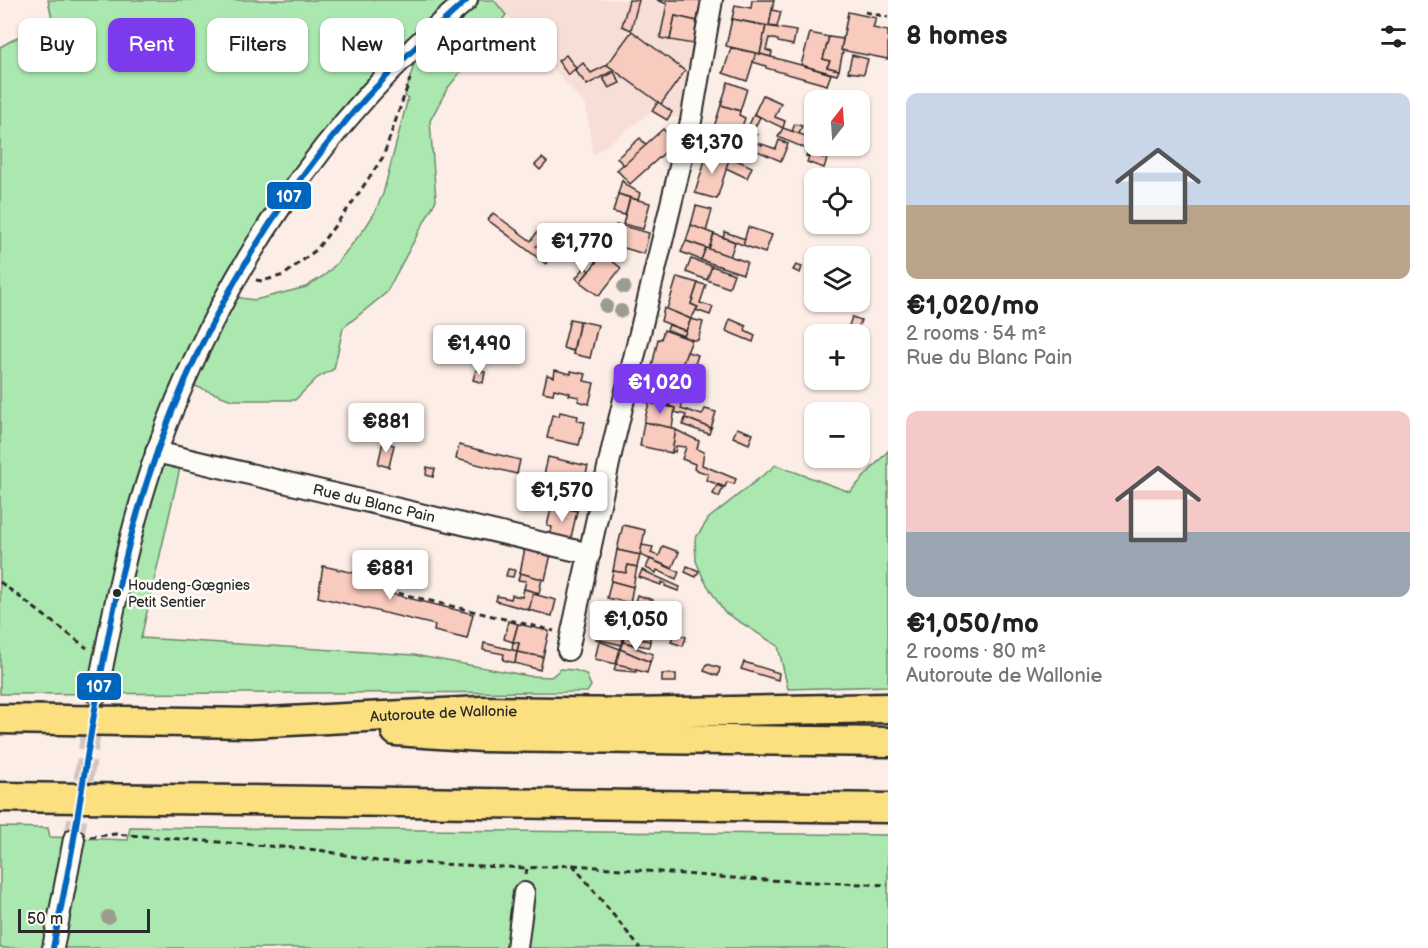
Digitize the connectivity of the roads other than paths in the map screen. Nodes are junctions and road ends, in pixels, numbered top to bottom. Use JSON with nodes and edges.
{"nodes":[{"id":1,"x":467,"y":0,"type":"edge"},
{"id":2,"x":712,"y":0,"type":"edge"},
{"id":3,"x":156,"y":452,"type":"junction"},
{"id":4,"x":590,"y":554,"type":"junction"},
{"id":5,"x":569,"y":643,"type":"road end"},
{"id":6,"x":98,"y":693,"type":"tunnel mouth"},
{"id":7,"x":888,"y":708,"type":"edge"},
{"id":8,"x":0,"y":719,"type":"edge"},
{"id":9,"x":250,"y":723,"type":"junction"},
{"id":10,"x":888,"y":742,"type":"edge"},
{"id":11,"x":0,"y":797,"type":"edge"},
{"id":12,"x":888,"y":808,"type":"edge"},
{"id":13,"x":74,"y":840,"type":"tunnel mouth"},
{"id":14,"x":524,"y":893,"type":"road end"},
{"id":15,"x":53,"y":948,"type":"edge"},
{"id":16,"x":517,"y":948,"type":"edge"}],
"edges":[{"from":1,"to":3,"type":"street"},
{"from":2,"to":4,"type":"street"},
{"from":3,"to":4,"type":"street","name":"Rue du Blanc Pain"},
{"from":3,"to":6,"type":"street"},
{"from":4,"to":5,"type":"street"},
{"from":7,"to":9,"type":"highway","name":"Autoroute de Wallonie"},
{"from":8,"to":9,"type":"highway","name":"Autoroute de Wallonie"},
{"from":9,"to":10,"type":"highway"},
{"from":11,"to":12,"type":"highway"},
{"from":13,"to":15,"type":"street"},
{"from":14,"to":16,"type":"street"}]}
